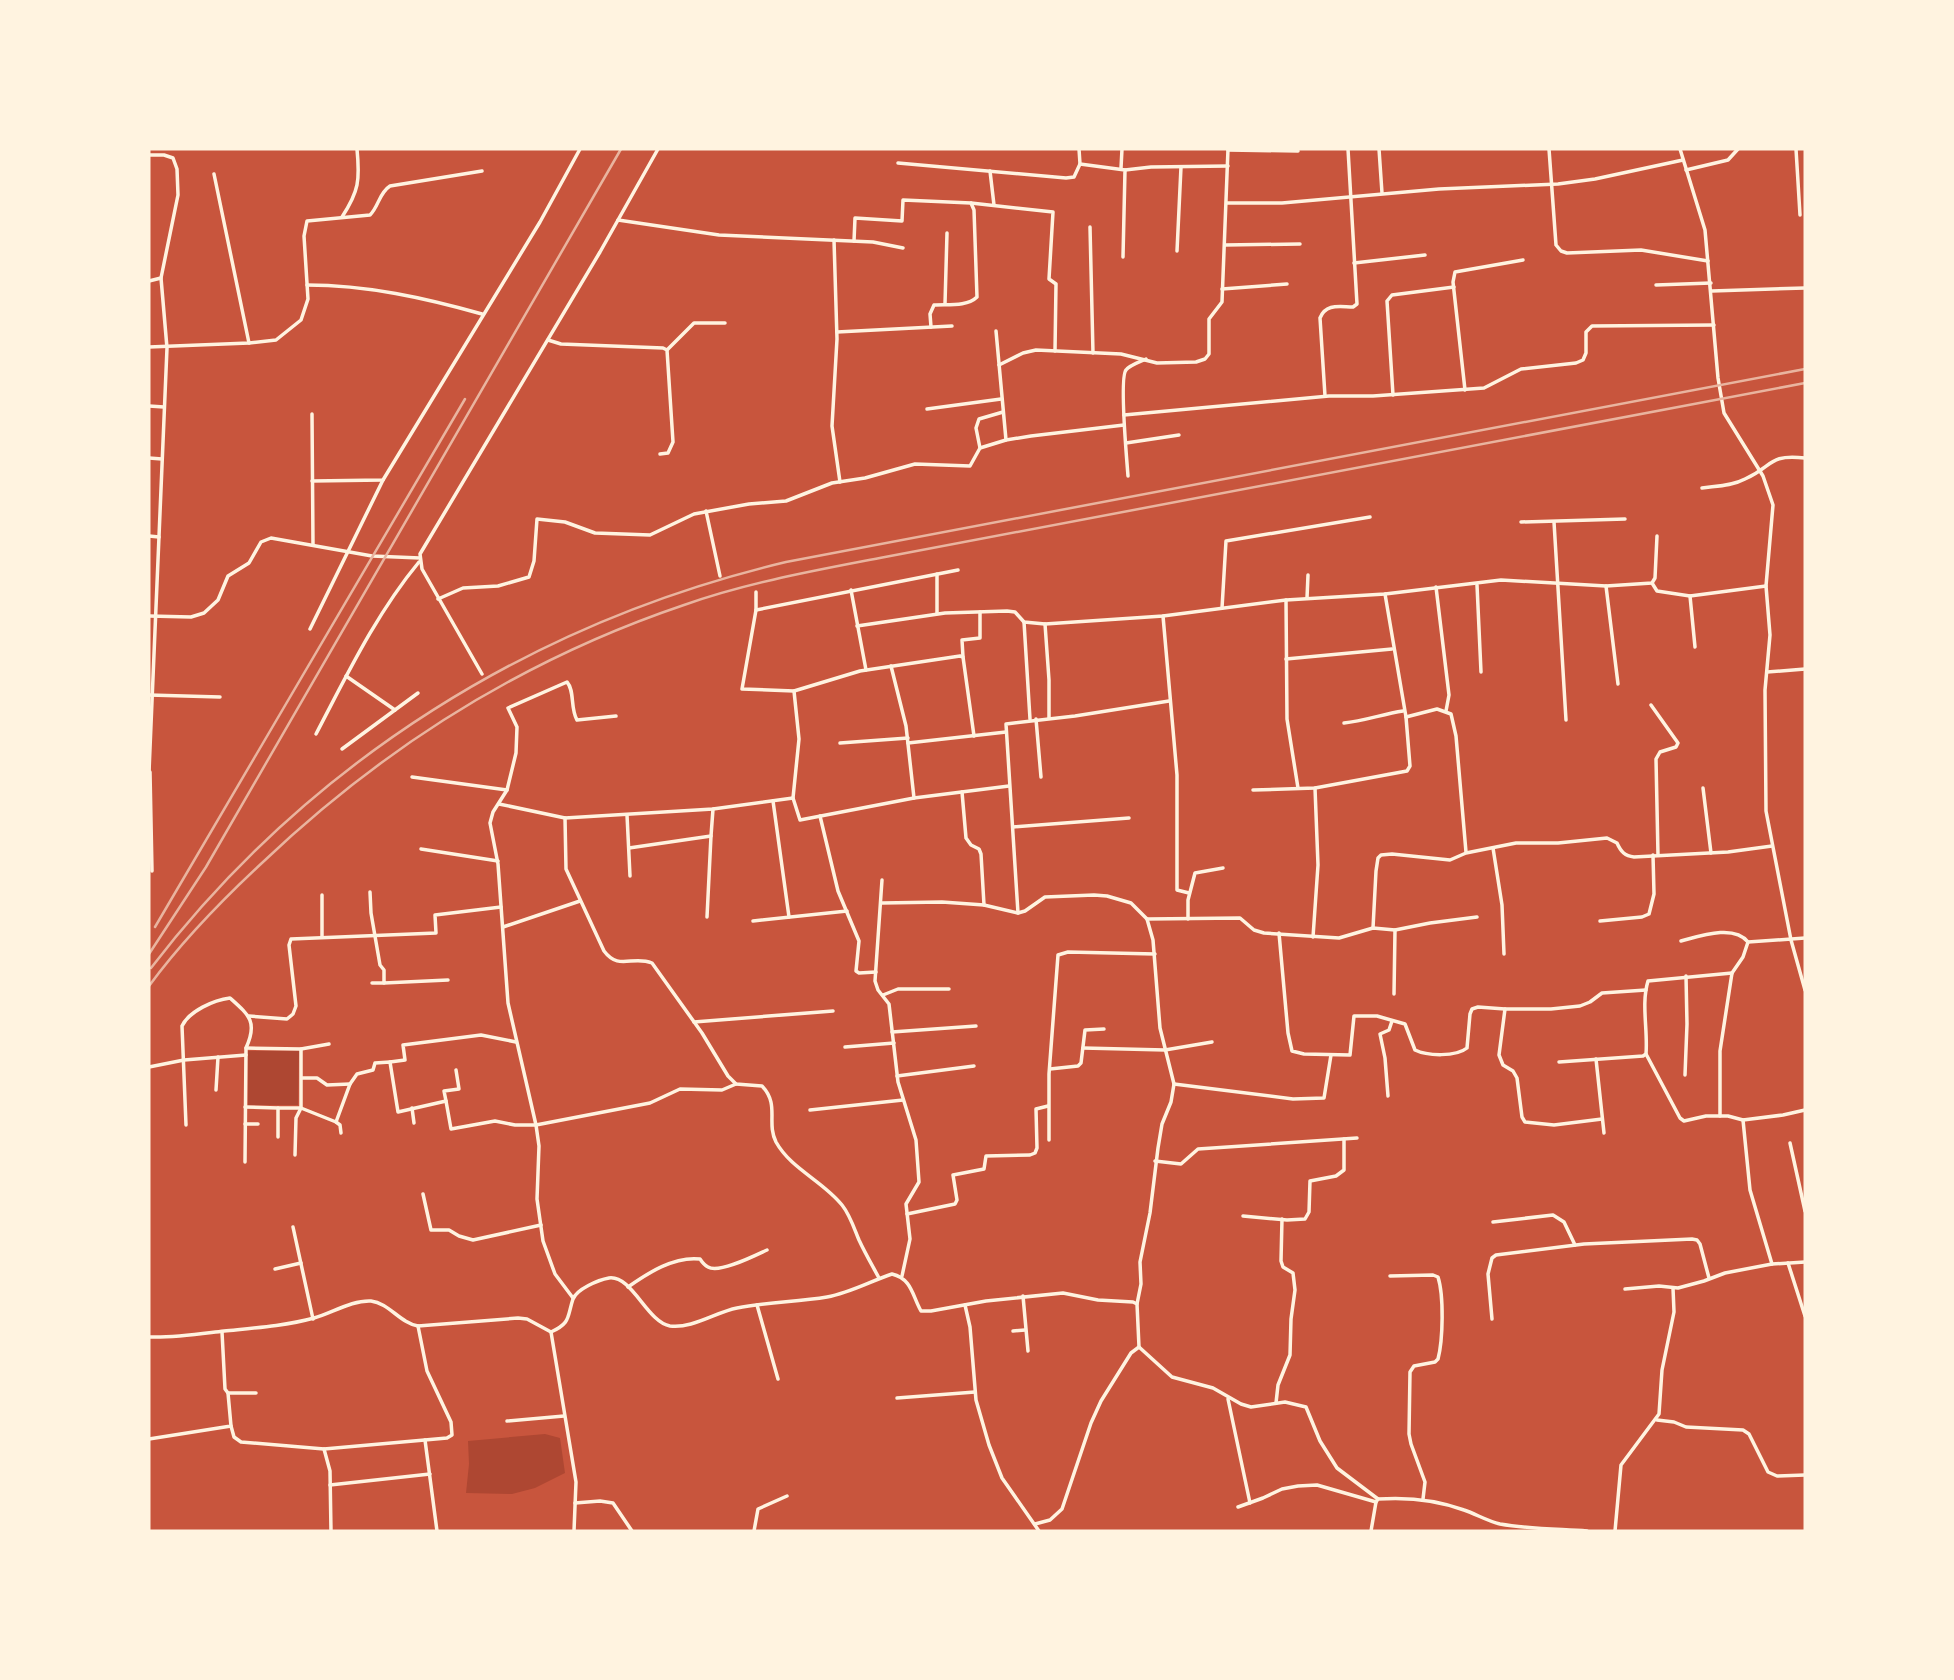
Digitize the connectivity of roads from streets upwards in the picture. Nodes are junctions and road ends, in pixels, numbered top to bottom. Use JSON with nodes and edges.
{"nodes":[{"id":1,"x":357,"y":149,"type":"edge"},
{"id":2,"x":580,"y":149,"type":"edge"},
{"id":3,"x":658,"y":149,"type":"edge"},
{"id":4,"x":1079,"y":149,"type":"edge"},
{"id":5,"x":1122,"y":149,"type":"edge"},
{"id":6,"x":1228,"y":149,"type":"edge"},
{"id":7,"x":1348,"y":149,"type":"edge"},
{"id":8,"x":1380,"y":149,"type":"edge"},
{"id":9,"x":1549,"y":149,"type":"edge"},
{"id":10,"x":1680,"y":149,"type":"edge"},
{"id":11,"x":1738,"y":149,"type":"edge"},
{"id":12,"x":1796,"y":149,"type":"edge"},
{"id":13,"x":1298,"y":151,"type":"dead end"},
{"id":14,"x":149,"y":155,"type":"edge"},
{"id":15,"x":1683,"y":160,"type":"junction"},
{"id":16,"x":898,"y":163,"type":"dead end"},
{"id":17,"x":1080,"y":164,"type":"junction"},
{"id":18,"x":1228,"y":166,"type":"junction"},
{"id":19,"x":1181,"y":167,"type":"junction"},
{"id":20,"x":1123,"y":169,"type":"junction"},
{"id":21,"x":1686,"y":170,"type":"junction"},
{"id":22,"x":990,"y":171,"type":"junction"},
{"id":23,"x":482,"y":172,"type":"dead end"},
{"id":24,"x":214,"y":174,"type":"dead end"},
{"id":25,"x":1550,"y":184,"type":"junction"},
{"id":26,"x":1382,"y":193,"type":"junction"},
{"id":27,"x":1350,"y":196,"type":"junction"},
{"id":28,"x":971,"y":203,"type":"junction"},
{"id":29,"x":1227,"y":204,"type":"junction"},
{"id":30,"x":994,"y":205,"type":"junction"},
{"id":31,"x":1800,"y":215,"type":"dead end"},
{"id":32,"x":342,"y":217,"type":"junction"},
{"id":33,"x":618,"y":220,"type":"junction"},
{"id":34,"x":1090,"y":227,"type":"dead end"},
{"id":35,"x":947,"y":233,"type":"dead end"},
{"id":36,"x":834,"y":240,"type":"junction"},
{"id":37,"x":854,"y":241,"type":"junction"},
{"id":38,"x":1300,"y":244,"type":"dead end"},
{"id":39,"x":1225,"y":245,"type":"junction"},
{"id":40,"x":903,"y":248,"type":"dead end"},
{"id":41,"x":1177,"y":251,"type":"dead end"},
{"id":42,"x":1424,"y":255,"type":"dead end"},
{"id":43,"x":1124,"y":257,"type":"dead end"},
{"id":44,"x":1523,"y":260,"type":"dead end"},
{"id":45,"x":1709,"y":261,"type":"junction"},
{"id":46,"x":1354,"y":263,"type":"junction"},
{"id":47,"x":161,"y":278,"type":"junction"},
{"id":48,"x":149,"y":281,"type":"edge"},
{"id":49,"x":1711,"y":283,"type":"junction"},
{"id":50,"x":1287,"y":284,"type":"dead end"},
{"id":51,"x":307,"y":285,"type":"junction"},
{"id":52,"x":1656,"y":285,"type":"dead end"},
{"id":53,"x":1454,"y":287,"type":"junction"},
{"id":54,"x":1805,"y":288,"type":"edge"},
{"id":55,"x":1222,"y":289,"type":"junction"},
{"id":56,"x":1712,"y":291,"type":"junction"},
{"id":57,"x":946,"y":304,"type":"junction"},
{"id":58,"x":482,"y":314,"type":"junction"},
{"id":59,"x":725,"y":323,"type":"dead end"},
{"id":60,"x":951,"y":326,"type":"dead end"},
{"id":61,"x":1714,"y":326,"type":"junction"},
{"id":62,"x":931,"y":327,"type":"junction"},
{"id":63,"x":837,"y":331,"type":"junction"},
{"id":64,"x":996,"y":331,"type":"dead end"},
{"id":65,"x":548,"y":340,"type":"junction"},
{"id":66,"x":249,"y":343,"type":"junction"},
{"id":67,"x":149,"y":347,"type":"edge"},
{"id":68,"x":167,"y":348,"type":"junction"},
{"id":69,"x":667,"y":351,"type":"junction"},
{"id":70,"x":1055,"y":351,"type":"junction"},
{"id":71,"x":1093,"y":353,"type":"junction"},
{"id":72,"x":1146,"y":359,"type":"junction"},
{"id":73,"x":999,"y":365,"type":"junction"},
{"id":74,"x":1465,"y":390,"type":"junction"},
{"id":75,"x":1393,"y":395,"type":"junction"},
{"id":76,"x":1325,"y":397,"type":"junction"},
{"id":77,"x":1002,"y":398,"type":"junction"},
{"id":78,"x":149,"y":406,"type":"edge"},
{"id":79,"x":164,"y":407,"type":"junction"},
{"id":80,"x":927,"y":409,"type":"dead end"},
{"id":81,"x":1003,"y":412,"type":"junction"},
{"id":82,"x":312,"y":414,"type":"dead end"},
{"id":83,"x":1124,"y":415,"type":"junction"},
{"id":84,"x":1124,"y":425,"type":"junction"},
{"id":85,"x":1179,"y":435,"type":"dead end"},
{"id":86,"x":1006,"y":440,"type":"junction"},
{"id":87,"x":1126,"y":443,"type":"junction"},
{"id":88,"x":980,"y":448,"type":"junction"},
{"id":89,"x":660,"y":454,"type":"dead end"},
{"id":90,"x":149,"y":458,"type":"edge"},
{"id":91,"x":162,"y":458,"type":"junction"},
{"id":92,"x":1805,"y":458,"type":"edge"},
{"id":93,"x":1760,"y":470,"type":"junction"},
{"id":94,"x":1128,"y":476,"type":"dead end"},
{"id":95,"x":383,"y":480,"type":"junction"},
{"id":96,"x":312,"y":481,"type":"junction"},
{"id":97,"x":840,"y":482,"type":"junction"},
{"id":98,"x":1702,"y":488,"type":"dead end"},
{"id":99,"x":706,"y":511,"type":"junction"},
{"id":100,"x":1370,"y":517,"type":"dead end"},
{"id":101,"x":1625,"y":519,"type":"dead end"},
{"id":102,"x":1521,"y":522,"type":"dead end"},
{"id":103,"x":1554,"y":522,"type":"junction"},
{"id":104,"x":1657,"y":536,"type":"dead end"},
{"id":105,"x":149,"y":537,"type":"edge"},
{"id":106,"x":159,"y":537,"type":"junction"},
{"id":107,"x":313,"y":544,"type":"junction"},
{"id":108,"x":346,"y":551,"type":"junction"},
{"id":109,"x":420,"y":560,"type":"junction"},
{"id":110,"x":958,"y":570,"type":"dead end"},
{"id":111,"x":937,"y":574,"type":"junction"},
{"id":112,"x":1308,"y":575,"type":"dead end"},
{"id":113,"x":720,"y":576,"type":"dead end"},
{"id":114,"x":1559,"y":583,"type":"junction"},
{"id":115,"x":1652,"y":583,"type":"junction"},
{"id":116,"x":1477,"y":585,"type":"junction"},
{"id":117,"x":1606,"y":586,"type":"junction"},
{"id":118,"x":1766,"y":586,"type":"junction"},
{"id":119,"x":1436,"y":587,"type":"junction"},
{"id":120,"x":851,"y":590,"type":"junction"},
{"id":121,"x":756,"y":592,"type":"dead end"},
{"id":122,"x":1385,"y":594,"type":"junction"},
{"id":123,"x":1690,"y":596,"type":"junction"},
{"id":124,"x":1307,"y":598,"type":"junction"},
{"id":125,"x":438,"y":599,"type":"junction"},
{"id":126,"x":1286,"y":600,"type":"junction"},
{"id":127,"x":1222,"y":608,"type":"junction"},
{"id":128,"x":756,"y":610,"type":"junction"},
{"id":129,"x":979,"y":612,"type":"junction"},
{"id":130,"x":937,"y":614,"type":"junction"},
{"id":131,"x":149,"y":616,"type":"edge"},
{"id":132,"x":157,"y":616,"type":"junction"},
{"id":133,"x":1163,"y":616,"type":"junction"},
{"id":134,"x":1024,"y":622,"type":"junction"},
{"id":135,"x":1045,"y":624,"type":"junction"},
{"id":136,"x":857,"y":626,"type":"junction"},
{"id":137,"x":310,"y":629,"type":"dead end"},
{"id":138,"x":1695,"y":647,"type":"dead end"},
{"id":139,"x":1393,"y":649,"type":"junction"},
{"id":140,"x":963,"y":657,"type":"junction"},
{"id":141,"x":1286,"y":659,"type":"junction"},
{"id":142,"x":891,"y":666,"type":"junction"},
{"id":143,"x":1805,"y":669,"type":"edge"},
{"id":144,"x":866,"y":670,"type":"junction"},
{"id":145,"x":1481,"y":672,"type":"dead end"},
{"id":146,"x":1767,"y":672,"type":"junction"},
{"id":147,"x":482,"y":674,"type":"dead end"},
{"id":148,"x":346,"y":676,"type":"junction"},
{"id":149,"x":1618,"y":684,"type":"dead end"},
{"id":150,"x":794,"y":691,"type":"junction"},
{"id":151,"x":418,"y":693,"type":"dead end"},
{"id":152,"x":151,"y":695,"type":"edge"},
{"id":153,"x":220,"y":697,"type":"dead end"},
{"id":154,"x":1169,"y":701,"type":"junction"},
{"id":155,"x":1650,"y":705,"type":"dead end"},
{"id":156,"x":395,"y":710,"type":"junction"},
{"id":157,"x":1446,"y":710,"type":"junction"},
{"id":158,"x":1404,"y":711,"type":"junction"},
{"id":159,"x":616,"y":716,"type":"dead end"},
{"id":160,"x":1406,"y":717,"type":"junction"},
{"id":161,"x":1049,"y":718,"type":"junction"},
{"id":162,"x":1030,"y":719,"type":"junction"},
{"id":163,"x":1036,"y":719,"type":"junction"},
{"id":164,"x":1566,"y":720,"type":"dead end"},
{"id":165,"x":1344,"y":723,"type":"dead end"},
{"id":166,"x":1006,"y":732,"type":"junction"},
{"id":167,"x":316,"y":734,"type":"dead end"},
{"id":168,"x":974,"y":736,"type":"junction"},
{"id":169,"x":908,"y":740,"type":"junction"},
{"id":170,"x":840,"y":743,"type":"dead end"},
{"id":171,"x":342,"y":749,"type":"dead end"},
{"id":172,"x":149,"y":772,"type":"edge"},
{"id":173,"x":412,"y":777,"type":"dead end"},
{"id":174,"x":1041,"y":777,"type":"dead end"},
{"id":175,"x":1009,"y":786,"type":"junction"},
{"id":176,"x":1298,"y":788,"type":"junction"},
{"id":177,"x":1315,"y":788,"type":"junction"},
{"id":178,"x":1703,"y":788,"type":"dead end"},
{"id":179,"x":507,"y":790,"type":"junction"},
{"id":180,"x":1252,"y":790,"type":"dead end"},
{"id":181,"x":962,"y":792,"type":"junction"},
{"id":182,"x":793,"y":798,"type":"junction"},
{"id":183,"x":914,"y":798,"type":"junction"},
{"id":184,"x":773,"y":801,"type":"junction"},
{"id":185,"x":499,"y":804,"type":"junction"},
{"id":186,"x":713,"y":809,"type":"junction"},
{"id":187,"x":627,"y":815,"type":"junction"},
{"id":188,"x":820,"y":816,"type":"junction"},
{"id":189,"x":1129,"y":817,"type":"dead end"},
{"id":190,"x":565,"y":818,"type":"junction"},
{"id":191,"x":1013,"y":827,"type":"junction"},
{"id":192,"x":711,"y":836,"type":"junction"},
{"id":193,"x":1772,"y":846,"type":"junction"},
{"id":194,"x":629,"y":848,"type":"junction"},
{"id":195,"x":1493,"y":848,"type":"junction"},
{"id":196,"x":421,"y":849,"type":"dead end"},
{"id":197,"x":1466,"y":853,"type":"junction"},
{"id":198,"x":1712,"y":853,"type":"junction"},
{"id":199,"x":1655,"y":855,"type":"junction"},
{"id":200,"x":498,"y":861,"type":"junction"},
{"id":201,"x":1223,"y":868,"type":"dead end"},
{"id":202,"x":152,"y":871,"type":"dead end"},
{"id":203,"x":630,"y":876,"type":"dead end"},
{"id":204,"x":883,"y":880,"type":"dead end"},
{"id":205,"x":370,"y":892,"type":"dead end"},
{"id":206,"x":1189,"y":893,"type":"junction"},
{"id":207,"x":322,"y":895,"type":"dead end"},
{"id":208,"x":580,"y":901,"type":"junction"},
{"id":209,"x":882,"y":903,"type":"junction"},
{"id":210,"x":984,"y":905,"type":"junction"},
{"id":211,"x":501,"y":907,"type":"junction"},
{"id":212,"x":847,"y":911,"type":"junction"},
{"id":213,"x":1018,"y":913,"type":"junction"},
{"id":214,"x":707,"y":917,"type":"dead end"},
{"id":215,"x":789,"y":917,"type":"junction"},
{"id":216,"x":1477,"y":917,"type":"dead end"},
{"id":217,"x":1147,"y":919,"type":"junction"},
{"id":218,"x":1188,"y":919,"type":"junction"},
{"id":219,"x":754,"y":921,"type":"dead end"},
{"id":220,"x":1600,"y":921,"type":"dead end"},
{"id":221,"x":503,"y":927,"type":"junction"},
{"id":222,"x":1373,"y":928,"type":"junction"},
{"id":223,"x":1395,"y":930,"type":"junction"},
{"id":224,"x":1279,"y":933,"type":"junction"},
{"id":225,"x":376,"y":935,"type":"junction"},
{"id":226,"x":322,"y":936,"type":"junction"},
{"id":227,"x":1313,"y":937,"type":"junction"},
{"id":228,"x":1805,"y":938,"type":"edge"},
{"id":229,"x":1791,"y":940,"type":"junction"},
{"id":230,"x":1681,"y":941,"type":"dead end"},
{"id":231,"x":1748,"y":942,"type":"junction"},
{"id":232,"x":1155,"y":954,"type":"junction"},
{"id":233,"x":1504,"y":954,"type":"dead end"},
{"id":234,"x":876,"y":972,"type":"junction"},
{"id":235,"x":1732,"y":973,"type":"junction"},
{"id":236,"x":1686,"y":976,"type":"junction"},
{"id":237,"x":448,"y":981,"type":"dead end"},
{"id":238,"x":384,"y":983,"type":"junction"},
{"id":239,"x":372,"y":984,"type":"dead end"},
{"id":240,"x":949,"y":989,"type":"dead end"},
{"id":241,"x":1646,"y":990,"type":"junction"},
{"id":242,"x":1805,"y":990,"type":"edge"},
{"id":243,"x":1394,"y":994,"type":"dead end"},
{"id":244,"x":883,"y":995,"type":"junction"},
{"id":245,"x":1505,"y":1009,"type":"junction"},
{"id":246,"x":833,"y":1011,"type":"dead end"},
{"id":247,"x":249,"y":1016,"type":"junction"},
{"id":248,"x":1392,"y":1021,"type":"junction"},
{"id":249,"x":694,"y":1022,"type":"junction"},
{"id":250,"x":976,"y":1026,"type":"dead end"},
{"id":251,"x":1104,"y":1028,"type":"dead end"},
{"id":252,"x":892,"y":1032,"type":"junction"},
{"id":253,"x":516,"y":1042,"type":"junction"},
{"id":254,"x":1212,"y":1042,"type":"dead end"},
{"id":255,"x":894,"y":1043,"type":"junction"},
{"id":256,"x":329,"y":1044,"type":"dead end"},
{"id":257,"x":845,"y":1047,"type":"dead end"},
{"id":258,"x":246,"y":1048,"type":"junction"},
{"id":259,"x":1083,"y":1048,"type":"junction"},
{"id":260,"x":301,"y":1049,"type":"junction"},
{"id":261,"x":1165,"y":1050,"type":"junction"},
{"id":262,"x":1646,"y":1054,"type":"junction"},
{"id":263,"x":246,"y":1055,"type":"junction"},
{"id":264,"x":1331,"y":1055,"type":"junction"},
{"id":265,"x":218,"y":1057,"type":"junction"},
{"id":266,"x":1596,"y":1059,"type":"junction"},
{"id":267,"x":184,"y":1060,"type":"junction"},
{"id":268,"x":390,"y":1062,"type":"junction"},
{"id":269,"x":1559,"y":1062,"type":"dead end"},
{"id":270,"x":974,"y":1066,"type":"dead end"},
{"id":271,"x":149,"y":1067,"type":"edge"},
{"id":272,"x":1050,"y":1069,"type":"junction"},
{"id":273,"x":457,"y":1070,"type":"dead end"},
{"id":274,"x":1685,"y":1075,"type":"dead end"},
{"id":275,"x":897,"y":1076,"type":"junction"},
{"id":276,"x":301,"y":1078,"type":"junction"},
{"id":277,"x":350,"y":1084,"type":"junction"},
{"id":278,"x":736,"y":1084,"type":"junction"},
{"id":279,"x":1174,"y":1084,"type":"junction"},
{"id":280,"x":216,"y":1090,"type":"dead end"},
{"id":281,"x":1388,"y":1096,"type":"dead end"},
{"id":282,"x":902,"y":1100,"type":"junction"},
{"id":283,"x":446,"y":1101,"type":"junction"},
{"id":284,"x":1049,"y":1106,"type":"junction"},
{"id":285,"x":245,"y":1107,"type":"junction"},
{"id":286,"x":278,"y":1108,"type":"junction"},
{"id":287,"x":301,"y":1108,"type":"junction"},
{"id":288,"x":412,"y":1108,"type":"junction"},
{"id":289,"x":810,"y":1110,"type":"dead end"},
{"id":290,"x":1805,"y":1110,"type":"edge"},
{"id":291,"x":1720,"y":1116,"type":"junction"},
{"id":292,"x":1602,"y":1119,"type":"junction"},
{"id":293,"x":1743,"y":1120,"type":"junction"},
{"id":294,"x":335,"y":1122,"type":"junction"},
{"id":295,"x":414,"y":1123,"type":"dead end"},
{"id":296,"x":245,"y":1124,"type":"junction"},
{"id":297,"x":258,"y":1124,"type":"dead end"},
{"id":298,"x":186,"y":1125,"type":"dead end"},
{"id":299,"x":536,"y":1125,"type":"junction"},
{"id":300,"x":341,"y":1133,"type":"dead end"},
{"id":301,"x":1604,"y":1133,"type":"dead end"},
{"id":302,"x":278,"y":1137,"type":"dead end"},
{"id":303,"x":1357,"y":1138,"type":"dead end"},
{"id":304,"x":1344,"y":1139,"type":"junction"},
{"id":305,"x":1049,"y":1140,"type":"dead end"},
{"id":306,"x":1790,"y":1143,"type":"dead end"},
{"id":307,"x":295,"y":1155,"type":"dead end"},
{"id":308,"x":1156,"y":1161,"type":"junction"},
{"id":309,"x":245,"y":1162,"type":"dead end"},
{"id":310,"x":423,"y":1194,"type":"dead end"},
{"id":311,"x":1803,"y":1195,"type":"edge"},
{"id":312,"x":1805,"y":1211,"type":"edge"},
{"id":313,"x":907,"y":1214,"type":"junction"},
{"id":314,"x":1243,"y":1216,"type":"dead end"},
{"id":315,"x":1282,"y":1219,"type":"junction"},
{"id":316,"x":1493,"y":1222,"type":"dead end"},
{"id":317,"x":541,"y":1225,"type":"junction"},
{"id":318,"x":293,"y":1227,"type":"dead end"},
{"id":319,"x":1575,"y":1245,"type":"junction"},
{"id":320,"x":767,"y":1250,"type":"dead end"},
{"id":321,"x":1805,"y":1262,"type":"edge"},
{"id":322,"x":301,"y":1263,"type":"junction"},
{"id":323,"x":1773,"y":1264,"type":"junction"},
{"id":324,"x":1788,"y":1264,"type":"junction"},
{"id":325,"x":275,"y":1269,"type":"dead end"},
{"id":326,"x":902,"y":1276,"type":"junction"},
{"id":327,"x":1390,"y":1276,"type":"dead end"},
{"id":328,"x":879,"y":1278,"type":"junction"},
{"id":329,"x":1709,"y":1278,"type":"junction"},
{"id":330,"x":628,"y":1287,"type":"junction"},
{"id":331,"x":1673,"y":1288,"type":"junction"},
{"id":332,"x":1625,"y":1289,"type":"dead end"},
{"id":333,"x":1023,"y":1296,"type":"junction"},
{"id":334,"x":573,"y":1298,"type":"junction"},
{"id":335,"x":1137,"y":1304,"type":"junction"},
{"id":336,"x":757,"y":1305,"type":"junction"},
{"id":337,"x":965,"y":1305,"type":"junction"},
{"id":338,"x":1805,"y":1316,"type":"edge"},
{"id":339,"x":313,"y":1319,"type":"junction"},
{"id":340,"x":1492,"y":1319,"type":"dead end"},
{"id":341,"x":418,"y":1326,"type":"junction"},
{"id":342,"x":1026,"y":1330,"type":"junction"},
{"id":343,"x":1013,"y":1331,"type":"dead end"},
{"id":344,"x":222,"y":1332,"type":"junction"},
{"id":345,"x":551,"y":1332,"type":"junction"},
{"id":346,"x":149,"y":1337,"type":"edge"},
{"id":347,"x":1139,"y":1347,"type":"junction"},
{"id":348,"x":1028,"y":1351,"type":"dead end"},
{"id":349,"x":779,"y":1378,"type":"dead end"},
{"id":350,"x":975,"y":1392,"type":"junction"},
{"id":351,"x":228,"y":1393,"type":"junction"},
{"id":352,"x":256,"y":1393,"type":"dead end"},
{"id":353,"x":1228,"y":1397,"type":"junction"},
{"id":354,"x":897,"y":1398,"type":"dead end"},
{"id":355,"x":1276,"y":1403,"type":"junction"},
{"id":356,"x":564,"y":1416,"type":"junction"},
{"id":357,"x":1657,"y":1420,"type":"junction"},
{"id":358,"x":507,"y":1421,"type":"dead end"},
{"id":359,"x":231,"y":1426,"type":"junction"},
{"id":360,"x":149,"y":1439,"type":"edge"},
{"id":361,"x":425,"y":1440,"type":"junction"},
{"id":362,"x":324,"y":1449,"type":"junction"},
{"id":363,"x":430,"y":1474,"type":"junction"},
{"id":364,"x":1805,"y":1475,"type":"edge"},
{"id":365,"x":330,"y":1485,"type":"junction"},
{"id":366,"x":787,"y":1496,"type":"dead end"},
{"id":367,"x":1423,"y":1499,"type":"junction"},
{"id":368,"x":1377,"y":1501,"type":"junction"},
{"id":369,"x":575,"y":1503,"type":"junction"},
{"id":370,"x":1250,"y":1503,"type":"junction"},
{"id":371,"x":1238,"y":1507,"type":"dead end"},
{"id":372,"x":1035,"y":1524,"type":"junction"},
{"id":373,"x":331,"y":1531,"type":"edge"},
{"id":374,"x":438,"y":1531,"type":"edge"},
{"id":375,"x":574,"y":1531,"type":"edge"},
{"id":376,"x":632,"y":1531,"type":"edge"},
{"id":377,"x":754,"y":1531,"type":"edge"},
{"id":378,"x":1039,"y":1531,"type":"edge"},
{"id":379,"x":1371,"y":1531,"type":"edge"},
{"id":380,"x":1587,"y":1531,"type":"edge"},
{"id":381,"x":1615,"y":1531,"type":"edge"}],
"edges":[{"from":1,"to":32,"type":"street"},
{"from":2,"to":58,"type":"street"},
{"from":3,"to":33,"type":"street"},
{"from":4,"to":17,"type":"street"},
{"from":5,"to":20,"type":"street"},
{"from":6,"to":13,"type":"street"},
{"from":6,"to":18,"type":"street"},
{"from":7,"to":27,"type":"street"},
{"from":8,"to":26,"type":"street"},
{"from":9,"to":25,"type":"street"},
{"from":10,"to":15,"type":"street"},
{"from":11,"to":21,"type":"street"},
{"from":12,"to":31,"type":"street"},
{"from":14,"to":47,"type":"street"},
{"from":15,"to":21,"type":"street"},
{"from":15,"to":25,"type":"street"},
{"from":16,"to":22,"type":"street"},
{"from":17,"to":20,"type":"street"},
{"from":17,"to":22,"type":"street"},
{"from":18,"to":19,"type":"street"},
{"from":18,"to":29,"type":"street"},
{"from":19,"to":20,"type":"street"},
{"from":19,"to":41,"type":"street"},
{"from":20,"to":43,"type":"street"},
{"from":21,"to":45,"type":"street"},
{"from":22,"to":30,"type":"street"},
{"from":23,"to":32,"type":"street"},
{"from":24,"to":66,"type":"street"},
{"from":25,"to":26,"type":"street"},
{"from":25,"to":45,"type":"street"},
{"from":26,"to":27,"type":"street"},
{"from":27,"to":29,"type":"street"},
{"from":27,"to":46,"type":"street"},
{"from":28,"to":30,"type":"street"},
{"from":28,"to":37,"type":"street"},
{"from":28,"to":57,"type":"street"},
{"from":29,"to":39,"type":"street"},
{"from":30,"to":70,"type":"street"},
{"from":32,"to":51,"type":"street"},
{"from":33,"to":36,"type":"street"},
{"from":33,"to":65,"type":"street"},
{"from":34,"to":71,"type":"street"},
{"from":35,"to":57,"type":"street"},
{"from":36,"to":37,"type":"street"},
{"from":36,"to":63,"type":"street"},
{"from":37,"to":40,"type":"street"},
{"from":38,"to":39,"type":"street"},
{"from":39,"to":55,"type":"street"},
{"from":42,"to":46,"type":"street"},
{"from":44,"to":53,"type":"street"},
{"from":45,"to":49,"type":"street"},
{"from":46,"to":76,"type":"street"},
{"from":47,"to":48,"type":"street"},
{"from":47,"to":68,"type":"street"},
{"from":49,"to":52,"type":"street"},
{"from":49,"to":56,"type":"street"},
{"from":50,"to":55,"type":"street"},
{"from":51,"to":58,"type":"street"},
{"from":51,"to":66,"type":"street"},
{"from":53,"to":74,"type":"street"},
{"from":53,"to":75,"type":"street"},
{"from":54,"to":56,"type":"street"},
{"from":55,"to":72,"type":"street"},
{"from":56,"to":61,"type":"street"},
{"from":57,"to":62,"type":"street"},
{"from":58,"to":95,"type":"street"},
{"from":59,"to":69,"type":"street"},
{"from":60,"to":62,"type":"street"},
{"from":61,"to":74,"type":"street"},
{"from":61,"to":93,"type":"street"},
{"from":62,"to":63,"type":"street"},
{"from":63,"to":97,"type":"street"},
{"from":64,"to":73,"type":"street"},
{"from":65,"to":69,"type":"street"},
{"from":65,"to":109,"type":"street"},
{"from":66,"to":68,"type":"street"},
{"from":67,"to":68,"type":"street"},
{"from":68,"to":79,"type":"street"},
{"from":69,"to":89,"type":"street"},
{"from":70,"to":71,"type":"street"},
{"from":70,"to":73,"type":"street"},
{"from":71,"to":72,"type":"street"},
{"from":72,"to":83,"type":"street"},
{"from":73,"to":77,"type":"street"},
{"from":74,"to":75,"type":"street"},
{"from":75,"to":76,"type":"street"},
{"from":76,"to":83,"type":"street"},
{"from":77,"to":80,"type":"street"},
{"from":77,"to":81,"type":"street"},
{"from":78,"to":79,"type":"street"},
{"from":79,"to":91,"type":"street"},
{"from":81,"to":86,"type":"street"},
{"from":81,"to":88,"type":"street"},
{"from":82,"to":96,"type":"street"},
{"from":83,"to":84,"type":"street"},
{"from":84,"to":86,"type":"street"},
{"from":84,"to":87,"type":"street"},
{"from":85,"to":87,"type":"street"},
{"from":86,"to":88,"type":"street"},
{"from":87,"to":94,"type":"street"},
{"from":88,"to":97,"type":"street"},
{"from":90,"to":91,"type":"street"},
{"from":91,"to":106,"type":"street"},
{"from":92,"to":93,"type":"street"},
{"from":93,"to":98,"type":"street"},
{"from":93,"to":118,"type":"street"},
{"from":95,"to":96,"type":"street"},
{"from":95,"to":108,"type":"street"},
{"from":96,"to":107,"type":"street"},
{"from":97,"to":99,"type":"street"},
{"from":99,"to":113,"type":"street"},
{"from":99,"to":125,"type":"street"},
{"from":100,"to":127,"type":"street"},
{"from":101,"to":103,"type":"street"},
{"from":102,"to":103,"type":"street"},
{"from":103,"to":114,"type":"street"},
{"from":104,"to":115,"type":"street"},
{"from":105,"to":106,"type":"street"},
{"from":106,"to":132,"type":"street"},
{"from":107,"to":108,"type":"street"},
{"from":107,"to":132,"type":"street"},
{"from":108,"to":109,"type":"street"},
{"from":108,"to":137,"type":"street"},
{"from":109,"to":125,"type":"street"},
{"from":109,"to":148,"type":"street"},
{"from":110,"to":111,"type":"street"},
{"from":111,"to":120,"type":"street"},
{"from":111,"to":130,"type":"street"},
{"from":112,"to":124,"type":"street"},
{"from":114,"to":116,"type":"street"},
{"from":114,"to":117,"type":"street"},
{"from":114,"to":164,"type":"street"},
{"from":115,"to":117,"type":"street"},
{"from":115,"to":123,"type":"street"},
{"from":116,"to":119,"type":"street"},
{"from":116,"to":145,"type":"street"},
{"from":117,"to":149,"type":"street"},
{"from":118,"to":123,"type":"street"},
{"from":118,"to":146,"type":"street"},
{"from":119,"to":122,"type":"street"},
{"from":119,"to":157,"type":"street"},
{"from":120,"to":128,"type":"street"},
{"from":120,"to":136,"type":"street"},
{"from":121,"to":128,"type":"street"},
{"from":122,"to":124,"type":"street"},
{"from":122,"to":139,"type":"street"},
{"from":123,"to":138,"type":"street"},
{"from":124,"to":126,"type":"street"},
{"from":125,"to":147,"type":"street"},
{"from":126,"to":127,"type":"street"},
{"from":126,"to":141,"type":"street"},
{"from":127,"to":133,"type":"street"},
{"from":128,"to":150,"type":"street"},
{"from":129,"to":130,"type":"street"},
{"from":129,"to":134,"type":"street"},
{"from":129,"to":140,"type":"street"},
{"from":130,"to":136,"type":"street"},
{"from":131,"to":132,"type":"street"},
{"from":132,"to":152,"type":"street"},
{"from":133,"to":135,"type":"street"},
{"from":133,"to":154,"type":"street"},
{"from":134,"to":135,"type":"street"},
{"from":134,"to":162,"type":"street"},
{"from":135,"to":161,"type":"street"},
{"from":136,"to":144,"type":"street"},
{"from":139,"to":141,"type":"street"},
{"from":139,"to":158,"type":"street"},
{"from":140,"to":142,"type":"street"},
{"from":140,"to":168,"type":"street"},
{"from":141,"to":176,"type":"street"},
{"from":142,"to":144,"type":"street"},
{"from":142,"to":169,"type":"street"},
{"from":143,"to":146,"type":"street"},
{"from":144,"to":150,"type":"street"},
{"from":146,"to":193,"type":"street"},
{"from":148,"to":156,"type":"street"},
{"from":148,"to":167,"type":"street"},
{"from":150,"to":182,"type":"street"},
{"from":151,"to":156,"type":"street"},
{"from":152,"to":153,"type":"street"},
{"from":152,"to":172,"type":"street"},
{"from":154,"to":161,"type":"street"},
{"from":154,"to":206,"type":"street"},
{"from":155,"to":199,"type":"street"},
{"from":156,"to":171,"type":"street"},
{"from":157,"to":160,"type":"street"},
{"from":157,"to":197,"type":"street"},
{"from":158,"to":160,"type":"street"},
{"from":158,"to":165,"type":"street"},
{"from":159,"to":179,"type":"street"},
{"from":160,"to":177,"type":"street"},
{"from":161,"to":163,"type":"street"},
{"from":162,"to":163,"type":"street"},
{"from":162,"to":166,"type":"street"},
{"from":163,"to":174,"type":"street"},
{"from":166,"to":168,"type":"street"},
{"from":166,"to":175,"type":"street"},
{"from":168,"to":169,"type":"street"},
{"from":169,"to":170,"type":"street"},
{"from":169,"to":183,"type":"street"},
{"from":172,"to":202,"type":"street"},
{"from":173,"to":179,"type":"street"},
{"from":175,"to":181,"type":"street"},
{"from":175,"to":191,"type":"street"},
{"from":176,"to":177,"type":"street"},
{"from":176,"to":180,"type":"street"},
{"from":177,"to":227,"type":"street"},
{"from":178,"to":198,"type":"street"},
{"from":179,"to":185,"type":"street"},
{"from":181,"to":183,"type":"street"},
{"from":181,"to":210,"type":"street"},
{"from":182,"to":184,"type":"street"},
{"from":182,"to":188,"type":"street"},
{"from":183,"to":188,"type":"street"},
{"from":184,"to":186,"type":"street"},
{"from":184,"to":215,"type":"street"},
{"from":185,"to":190,"type":"street"},
{"from":185,"to":200,"type":"street"},
{"from":186,"to":187,"type":"street"},
{"from":186,"to":192,"type":"street"},
{"from":187,"to":190,"type":"street"},
{"from":187,"to":194,"type":"street"},
{"from":188,"to":212,"type":"street"},
{"from":189,"to":191,"type":"street"},
{"from":190,"to":208,"type":"street"},
{"from":191,"to":213,"type":"street"},
{"from":192,"to":194,"type":"street"},
{"from":192,"to":214,"type":"street"},
{"from":193,"to":198,"type":"street"},
{"from":193,"to":229,"type":"street"},
{"from":194,"to":203,"type":"street"},
{"from":195,"to":197,"type":"street"},
{"from":195,"to":199,"type":"street"},
{"from":195,"to":233,"type":"street"},
{"from":196,"to":200,"type":"street"},
{"from":197,"to":222,"type":"street"},
{"from":198,"to":199,"type":"street"},
{"from":199,"to":220,"type":"street"},
{"from":200,"to":211,"type":"street"},
{"from":201,"to":206,"type":"street"},
{"from":204,"to":209,"type":"street"},
{"from":205,"to":225,"type":"street"},
{"from":206,"to":218,"type":"street"},
{"from":207,"to":226,"type":"street"},
{"from":208,"to":221,"type":"street"},
{"from":208,"to":249,"type":"street"},
{"from":209,"to":210,"type":"street"},
{"from":209,"to":234,"type":"street"},
{"from":210,"to":213,"type":"street"},
{"from":211,"to":221,"type":"street"},
{"from":211,"to":225,"type":"street"},
{"from":212,"to":215,"type":"street"},
{"from":212,"to":234,"type":"street"},
{"from":213,"to":217,"type":"street"},
{"from":215,"to":219,"type":"street"},
{"from":216,"to":223,"type":"street"},
{"from":217,"to":218,"type":"street"},
{"from":217,"to":232,"type":"street"},
{"from":218,"to":224,"type":"street"},
{"from":221,"to":253,"type":"street"},
{"from":222,"to":223,"type":"street"},
{"from":222,"to":227,"type":"street"},
{"from":223,"to":243,"type":"street"},
{"from":224,"to":227,"type":"street"},
{"from":224,"to":264,"type":"street"},
{"from":225,"to":226,"type":"street"},
{"from":225,"to":238,"type":"street"},
{"from":226,"to":247,"type":"street"},
{"from":228,"to":229,"type":"street"},
{"from":229,"to":231,"type":"street"},
{"from":229,"to":242,"type":"street"},
{"from":230,"to":231,"type":"street"},
{"from":231,"to":235,"type":"street"},
{"from":232,"to":261,"type":"street"},
{"from":232,"to":272,"type":"street"},
{"from":234,"to":244,"type":"street"},
{"from":235,"to":236,"type":"street"},
{"from":235,"to":291,"type":"street"},
{"from":236,"to":241,"type":"street"},
{"from":236,"to":274,"type":"street"},
{"from":237,"to":238,"type":"street"},
{"from":238,"to":239,"type":"street"},
{"from":240,"to":244,"type":"street"},
{"from":241,"to":245,"type":"street"},
{"from":241,"to":262,"type":"street"},
{"from":244,"to":252,"type":"street"},
{"from":245,"to":248,"type":"street"},
{"from":245,"to":292,"type":"street"},
{"from":246,"to":249,"type":"street"},
{"from":247,"to":258,"type":"street"},
{"from":247,"to":267,"type":"street"},
{"from":248,"to":264,"type":"street"},
{"from":248,"to":281,"type":"street"},
{"from":249,"to":278,"type":"street"},
{"from":250,"to":252,"type":"street"},
{"from":251,"to":259,"type":"street"},
{"from":252,"to":255,"type":"street"},
{"from":253,"to":268,"type":"street"},
{"from":253,"to":299,"type":"street"},
{"from":254,"to":261,"type":"street"},
{"from":255,"to":257,"type":"street"},
{"from":255,"to":275,"type":"street"},
{"from":256,"to":260,"type":"street"},
{"from":258,"to":260,"type":"street"},
{"from":258,"to":263,"type":"street"},
{"from":259,"to":261,"type":"street"},
{"from":259,"to":272,"type":"street"},
{"from":260,"to":276,"type":"street"},
{"from":261,"to":279,"type":"street"},
{"from":262,"to":266,"type":"street"},
{"from":262,"to":291,"type":"street"},
{"from":263,"to":265,"type":"street"},
{"from":263,"to":285,"type":"street"},
{"from":264,"to":279,"type":"street"},
{"from":265,"to":267,"type":"street"},
{"from":265,"to":280,"type":"street"},
{"from":266,"to":269,"type":"street"},
{"from":266,"to":292,"type":"street"},
{"from":267,"to":271,"type":"street"},
{"from":267,"to":298,"type":"street"},
{"from":268,"to":277,"type":"street"},
{"from":268,"to":288,"type":"street"},
{"from":270,"to":275,"type":"street"},
{"from":272,"to":284,"type":"street"},
{"from":273,"to":283,"type":"street"},
{"from":275,"to":282,"type":"street"},
{"from":276,"to":277,"type":"street"},
{"from":276,"to":287,"type":"street"},
{"from":277,"to":294,"type":"street"},
{"from":278,"to":299,"type":"street"},
{"from":278,"to":328,"type":"street"},
{"from":279,"to":308,"type":"street"},
{"from":282,"to":289,"type":"street"},
{"from":282,"to":313,"type":"street"},
{"from":283,"to":288,"type":"street"},
{"from":283,"to":299,"type":"street"},
{"from":284,"to":305,"type":"street"},
{"from":284,"to":313,"type":"street"},
{"from":285,"to":286,"type":"street"},
{"from":285,"to":296,"type":"street"},
{"from":286,"to":287,"type":"street"},
{"from":286,"to":302,"type":"street"},
{"from":287,"to":294,"type":"street"},
{"from":287,"to":307,"type":"street"},
{"from":288,"to":295,"type":"street"},
{"from":290,"to":293,"type":"street"},
{"from":291,"to":293,"type":"street"},
{"from":292,"to":301,"type":"street"},
{"from":293,"to":323,"type":"street"},
{"from":294,"to":300,"type":"street"},
{"from":296,"to":297,"type":"street"},
{"from":296,"to":309,"type":"street"},
{"from":299,"to":317,"type":"street"},
{"from":303,"to":304,"type":"street"},
{"from":304,"to":308,"type":"street"},
{"from":304,"to":315,"type":"street"},
{"from":306,"to":311,"type":"street"},
{"from":308,"to":335,"type":"street"},
{"from":310,"to":317,"type":"street"},
{"from":311,"to":312,"type":"street"},
{"from":313,"to":326,"type":"street"},
{"from":314,"to":315,"type":"street"},
{"from":315,"to":355,"type":"street"},
{"from":316,"to":319,"type":"street"},
{"from":317,"to":334,"type":"street"},
{"from":318,"to":322,"type":"street"},
{"from":319,"to":329,"type":"street"},
{"from":319,"to":340,"type":"street"},
{"from":320,"to":330,"type":"street"},
{"from":321,"to":324,"type":"street"},
{"from":322,"to":325,"type":"street"},
{"from":322,"to":339,"type":"street"},
{"from":323,"to":324,"type":"street"},
{"from":323,"to":329,"type":"street"},
{"from":324,"to":338,"type":"street"},
{"from":326,"to":328,"type":"street"},
{"from":326,"to":337,"type":"street"},
{"from":327,"to":367,"type":"street"},
{"from":328,"to":336,"type":"street"},
{"from":329,"to":331,"type":"street"},
{"from":330,"to":334,"type":"street"},
{"from":330,"to":336,"type":"street"},
{"from":331,"to":332,"type":"street"},
{"from":331,"to":357,"type":"street"},
{"from":333,"to":335,"type":"street"},
{"from":333,"to":337,"type":"street"},
{"from":333,"to":342,"type":"street"},
{"from":334,"to":345,"type":"street"},
{"from":335,"to":347,"type":"street"},
{"from":336,"to":349,"type":"street"},
{"from":337,"to":350,"type":"street"},
{"from":339,"to":341,"type":"street"},
{"from":339,"to":344,"type":"street"},
{"from":341,"to":345,"type":"street"},
{"from":341,"to":361,"type":"street"},
{"from":342,"to":343,"type":"street"},
{"from":342,"to":348,"type":"street"},
{"from":344,"to":346,"type":"street"},
{"from":344,"to":351,"type":"street"},
{"from":345,"to":356,"type":"street"},
{"from":347,"to":353,"type":"street"},
{"from":347,"to":372,"type":"street"},
{"from":350,"to":354,"type":"street"},
{"from":350,"to":372,"type":"street"},
{"from":351,"to":352,"type":"street"},
{"from":351,"to":359,"type":"street"},
{"from":353,"to":355,"type":"street"},
{"from":353,"to":370,"type":"street"},
{"from":355,"to":368,"type":"street"},
{"from":356,"to":358,"type":"street"},
{"from":356,"to":369,"type":"street"},
{"from":357,"to":364,"type":"street"},
{"from":357,"to":381,"type":"street"},
{"from":359,"to":360,"type":"street"},
{"from":359,"to":362,"type":"street"},
{"from":361,"to":362,"type":"street"},
{"from":361,"to":363,"type":"street"},
{"from":362,"to":365,"type":"street"},
{"from":363,"to":365,"type":"street"},
{"from":363,"to":374,"type":"street"},
{"from":365,"to":373,"type":"street"},
{"from":366,"to":377,"type":"street"},
{"from":367,"to":368,"type":"street"},
{"from":367,"to":380,"type":"street"},
{"from":368,"to":370,"type":"street"},
{"from":368,"to":379,"type":"street"},
{"from":369,"to":375,"type":"street"},
{"from":369,"to":376,"type":"street"},
{"from":370,"to":371,"type":"street"},
{"from":372,"to":378,"type":"street"}]}
